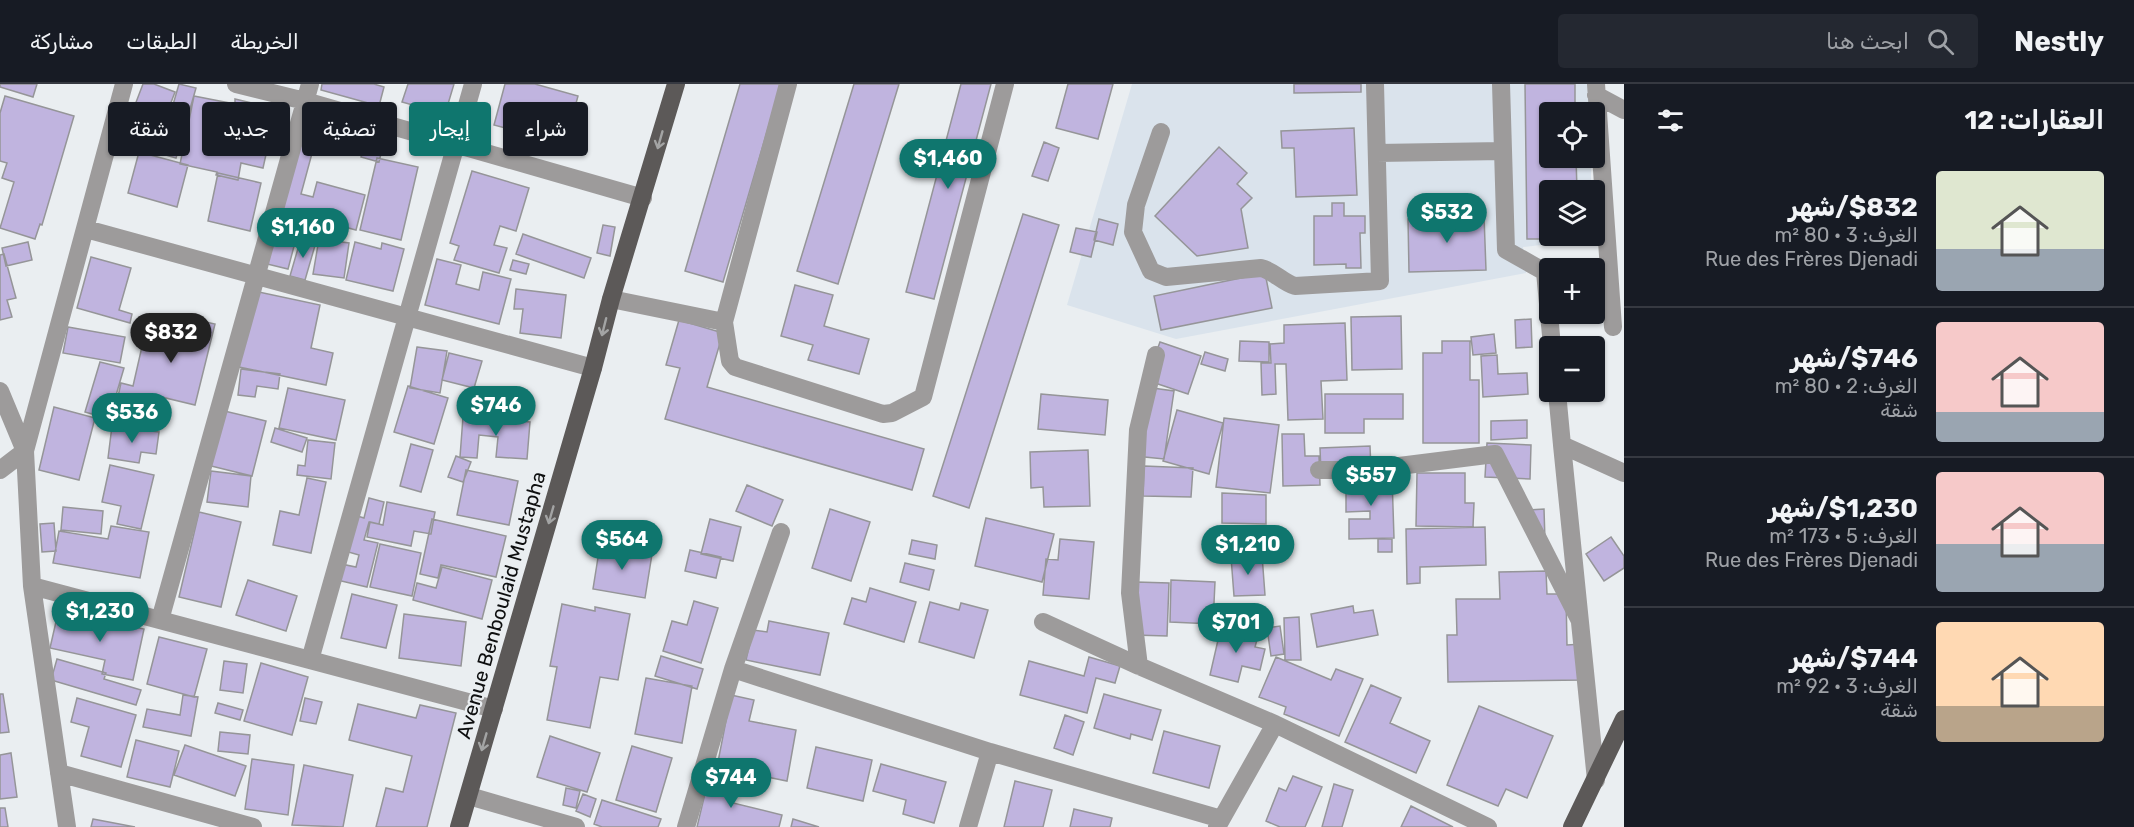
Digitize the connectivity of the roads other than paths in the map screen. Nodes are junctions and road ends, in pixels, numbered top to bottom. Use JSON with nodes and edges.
{"nodes":[{"id":1,"x":124,"y":84,"type":"edge"},
{"id":2,"x":236,"y":84,"type":"edge"},
{"id":3,"x":473,"y":84,"type":"edge"},
{"id":4,"x":676,"y":84,"type":"edge"},
{"id":5,"x":788,"y":84,"type":"edge"},
{"id":6,"x":1005,"y":84,"type":"edge"},
{"id":7,"x":1375,"y":84,"type":"edge"},
{"id":8,"x":1501,"y":84,"type":"edge"},
{"id":9,"x":1596,"y":89,"type":"edge"},
{"id":10,"x":307,"y":93,"type":"edge"},
{"id":11,"x":468,"y":102,"type":"edge"},
{"id":12,"x":1624,"y":110,"type":"edge"},
{"id":13,"x":409,"y":127,"type":"edge"},
{"id":14,"x":1161,"y":132,"type":"dead end"},
{"id":15,"x":1503,"y":151,"type":"junction"},
{"id":16,"x":491,"y":153,"type":"edge"},
{"id":17,"x":1377,"y":153,"type":"junction"},
{"id":18,"x":452,"y":156,"type":"edge"},
{"id":19,"x":643,"y":198,"type":"junction"},
{"id":20,"x":86,"y":229,"type":"junction"},
{"id":21,"x":255,"y":275,"type":"junction"},
{"id":22,"x":610,"y":299,"type":"junction"},
{"id":23,"x":407,"y":316,"type":"junction"},
{"id":24,"x":724,"y":322,"type":"junction"},
{"id":25,"x":1613,"y":327,"type":"dead end"},
{"id":26,"x":1551,"y":336,"type":"edge"},
{"id":27,"x":1156,"y":355,"type":"dead end"},
{"id":28,"x":593,"y":368,"type":"junction"},
{"id":29,"x":0,"y":391,"type":"edge"},
{"id":30,"x":1558,"y":402,"type":"edge"},
{"id":31,"x":1562,"y":445,"type":"junction"},
{"id":32,"x":25,"y":451,"type":"junction"},
{"id":33,"x":0,"y":470,"type":"edge"},
{"id":34,"x":1319,"y":470,"type":"dead end"},
{"id":35,"x":1624,"y":473,"type":"edge"},
{"id":36,"x":781,"y":532,"type":"dead end"},
{"id":37,"x":32,"y":586,"type":"junction"},
{"id":38,"x":1579,"y":619,"type":"junction"},
{"id":39,"x":160,"y":620,"type":"junction"},
{"id":40,"x":1042,"y":622,"type":"dead end"},
{"id":41,"x":310,"y":660,"type":"junction"},
{"id":42,"x":1139,"y":666,"type":"junction"},
{"id":43,"x":733,"y":669,"type":"junction"},
{"id":44,"x":494,"y":709,"type":"junction"},
{"id":45,"x":1624,"y":719,"type":"edge"},
{"id":46,"x":1275,"y":724,"type":"junction"},
{"id":47,"x":990,"y":752,"type":"junction"},
{"id":48,"x":59,"y":773,"type":"junction"},
{"id":49,"x":1596,"y":780,"type":"junction"},
{"id":50,"x":468,"y":796,"type":"junction"},
{"id":51,"x":1219,"y":823,"type":"edge"},
{"id":52,"x":68,"y":827,"type":"edge"},
{"id":53,"x":254,"y":827,"type":"edge"},
{"id":54,"x":459,"y":827,"type":"edge"},
{"id":55,"x":576,"y":827,"type":"edge"},
{"id":56,"x":686,"y":827,"type":"edge"},
{"id":57,"x":968,"y":827,"type":"edge"},
{"id":58,"x":1488,"y":827,"type":"edge"},
{"id":59,"x":1572,"y":827,"type":"edge"}],
"edges":[{"from":1,"to":20,"type":"street"},
{"from":2,"to":10,"type":"street"},
{"from":3,"to":11,"type":"street"},
{"from":4,"to":19,"type":"main road","name":"Avenue Benboulaid Mustapha","one_way":true},
{"from":5,"to":24,"type":"street"},
{"from":6,"to":24,"type":"street"},
{"from":7,"to":17,"type":"street"},
{"from":8,"to":15,"type":"street"},
{"from":9,"to":12,"type":"street"},
{"from":9,"to":25,"type":"street"},
{"from":10,"to":13,"type":"street"},
{"from":10,"to":21,"type":"street"},
{"from":14,"to":17,"type":"street"},
{"from":15,"to":17,"type":"street"},
{"from":15,"to":26,"type":"street"},
{"from":16,"to":19,"type":"street"},
{"from":18,"to":23,"type":"street"},
{"from":19,"to":22,"type":"main road","name":"Avenue Benboulaid Mustapha"},
{"from":20,"to":21,"type":"street"},
{"from":20,"to":32,"type":"street"},
{"from":21,"to":23,"type":"street"},
{"from":21,"to":39,"type":"street"},
{"from":22,"to":24,"type":"street"},
{"from":22,"to":28,"type":"main road","name":"Avenue Benboulaid Mustapha","one_way":true},
{"from":23,"to":28,"type":"street"},
{"from":23,"to":41,"type":"street"},
{"from":27,"to":42,"type":"street"},
{"from":28,"to":44,"type":"main road","name":"Avenue Benboulaid Mustapha","one_way":true},
{"from":29,"to":32,"type":"street"},
{"from":30,"to":31,"type":"street"},
{"from":31,"to":35,"type":"street"},
{"from":31,"to":38,"type":"street"},
{"from":32,"to":33,"type":"street"},
{"from":32,"to":37,"type":"street"},
{"from":34,"to":38,"type":"street"},
{"from":36,"to":43,"type":"street"},
{"from":37,"to":39,"type":"street"},
{"from":37,"to":48,"type":"street"},
{"from":38,"to":49,"type":"street"},
{"from":39,"to":41,"type":"street"},
{"from":40,"to":42,"type":"street"},
{"from":41,"to":44,"type":"street"},
{"from":42,"to":46,"type":"street"},
{"from":43,"to":47,"type":"street"},
{"from":43,"to":56,"type":"street"},
{"from":44,"to":50,"type":"main road","name":"Avenue Benboulaid Mustapha","one_way":true},
{"from":45,"to":49,"type":"main road"},
{"from":46,"to":51,"type":"street"},
{"from":46,"to":58,"type":"street"},
{"from":47,"to":51,"type":"street"},
{"from":47,"to":57,"type":"street"},
{"from":48,"to":52,"type":"street"},
{"from":48,"to":53,"type":"street"},
{"from":49,"to":59,"type":"main road"},
{"from":50,"to":54,"type":"main road","name":"Avenue Benboulaid Mustapha"},
{"from":50,"to":55,"type":"street"}]}
